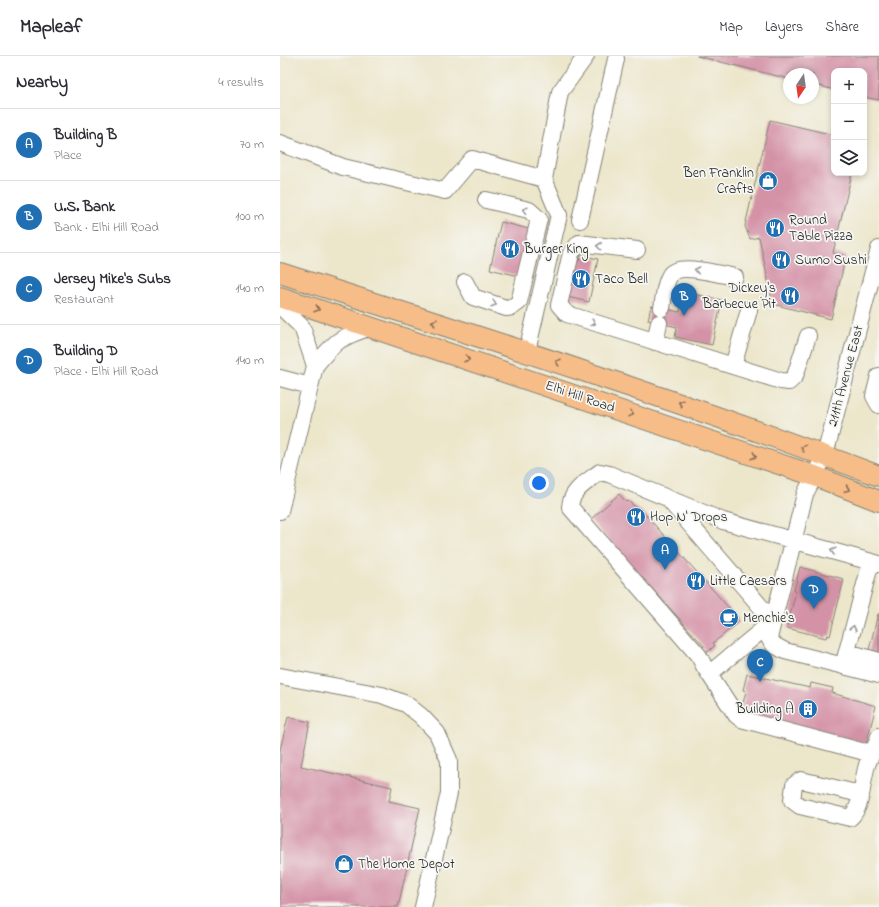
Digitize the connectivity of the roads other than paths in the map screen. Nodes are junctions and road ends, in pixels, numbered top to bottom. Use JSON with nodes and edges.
{"nodes":[{"id":1,"x":586,"y":56,"type":"edge"},
{"id":2,"x":616,"y":59,"type":"dead end"},
{"id":3,"x":280,"y":143,"type":"edge"},
{"id":4,"x":544,"y":179,"type":"junction"},
{"id":5,"x":486,"y":200,"type":"dead end"},
{"id":6,"x":580,"y":220,"type":"dead end"},
{"id":7,"x":879,"y":249,"type":"edge"},
{"id":8,"x":638,"y":250,"type":"dead end"},
{"id":9,"x":280,"y":273,"type":"edge"},
{"id":10,"x":735,"y":277,"type":"dead end"},
{"id":11,"x":875,"y":281,"type":"edge"},
{"id":12,"x":465,"y":282,"type":"dead end"},
{"id":13,"x":280,"y":297,"type":"edge"},
{"id":14,"x":280,"y":306,"type":"edge"},
{"id":15,"x":749,"y":310,"type":"dead end"},
{"id":16,"x":371,"y":327,"type":"junction"},
{"id":17,"x":808,"y":336,"type":"dead end"},
{"id":18,"x":655,"y":342,"type":"junction"},
{"id":19,"x":527,"y":351,"type":"junction"},
{"id":20,"x":315,"y":366,"type":"junction"},
{"id":21,"x":733,"y":366,"type":"junction"},
{"id":22,"x":879,"y":376,"type":"edge"},
{"id":23,"x":281,"y":381,"type":"edge"},
{"id":24,"x":310,"y":386,"type":"junction"},
{"id":25,"x":879,"y":405,"type":"edge"},
{"id":26,"x":825,"y":455,"type":"junction"},
{"id":27,"x":815,"y":476,"type":"junction"},
{"id":28,"x":879,"y":476,"type":"edge"},
{"id":29,"x":666,"y":498,"type":"junction"},
{"id":30,"x":879,"y":501,"type":"edge"},
{"id":31,"x":280,"y":510,"type":"edge"},
{"id":32,"x":794,"y":540,"type":"junction"},
{"id":33,"x":875,"y":563,"type":"edge"},
{"id":34,"x":774,"y":621,"type":"junction"},
{"id":35,"x":845,"y":659,"type":"junction"},
{"id":36,"x":879,"y":661,"type":"edge"},
{"id":37,"x":709,"y":674,"type":"junction"},
{"id":38,"x":879,"y":675,"type":"edge"},
{"id":39,"x":280,"y":676,"type":"edge"},
{"id":40,"x":879,"y":736,"type":"edge"},
{"id":41,"x":872,"y":752,"type":"junction"},
{"id":42,"x":860,"y":794,"type":"dead end"},
{"id":43,"x":423,"y":907,"type":"edge"}],
"edges":[{"from":1,"to":4,"type":"street"},
{"from":2,"to":6,"type":"street"},
{"from":3,"to":4,"type":"street"},
{"from":4,"to":19,"type":"street"},
{"from":12,"to":5,"type":"street","one_way":true},
{"from":7,"to":11,"type":"street","name":"211th Avenue East"},
{"from":8,"to":18,"type":"street","one_way":true},
{"from":19,"to":9,"type":"main road","name":"Elhi Hill Road","one_way":true},
{"from":10,"to":18,"type":"street","one_way":true},
{"from":11,"to":26,"type":"street","name":"211th Avenue East"},
{"from":13,"to":16,"type":"main road","name":"Elhi Hill Road","one_way":true},
{"from":14,"to":20,"type":"street"},
{"from":15,"to":21,"type":"street"},
{"from":16,"to":20,"type":"street"},
{"from":16,"to":27,"type":"main road","name":"Elhi Hill Road","one_way":true},
{"from":17,"to":21,"type":"street"},
{"from":18,"to":21,"type":"street"},
{"from":26,"to":19,"type":"main road","name":"Elhi Hill Road","one_way":true},
{"from":20,"to":24,"type":"street"},
{"from":22,"to":25,"type":"street"},
{"from":23,"to":24,"type":"street"},
{"from":24,"to":31,"type":"street"},
{"from":26,"to":27,"type":"street","name":"211th Avenue East"},
{"from":26,"to":28,"type":"main road","name":"Elhi Hill Road"},
{"from":27,"to":30,"type":"main road","name":"Elhi Hill Road","one_way":true},
{"from":27,"to":32,"type":"street","name":"211th Avenue East"},
{"from":29,"to":32,"type":"street"},
{"from":29,"to":34,"type":"street"},
{"from":29,"to":37,"type":"street"},
{"from":33,"to":32,"type":"street","one_way":true},
{"from":32,"to":34,"type":"street","name":"211th Avenue East"},
{"from":35,"to":33,"type":"street","one_way":true},
{"from":34,"to":35,"type":"street","name":"211th Avenue East"},
{"from":34,"to":37,"type":"street"},
{"from":35,"to":36,"type":"street"},
{"from":35,"to":38,"type":"street"},
{"from":37,"to":41,"type":"street"},
{"from":39,"to":43,"type":"street"},
{"from":40,"to":41,"type":"street"},
{"from":41,"to":42,"type":"street"}]}
